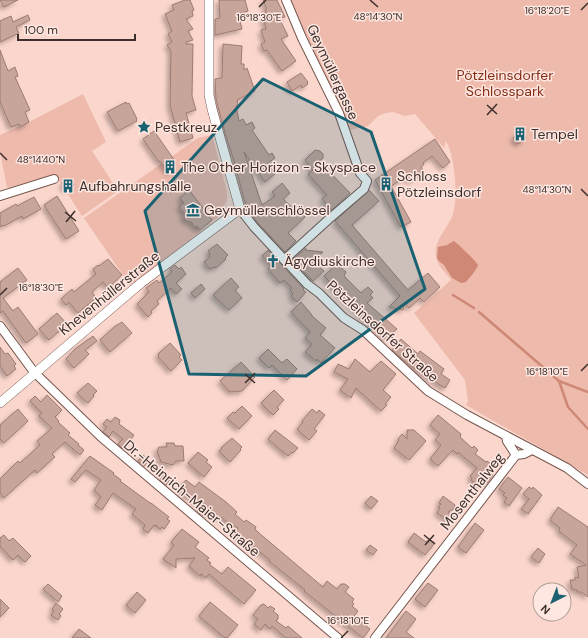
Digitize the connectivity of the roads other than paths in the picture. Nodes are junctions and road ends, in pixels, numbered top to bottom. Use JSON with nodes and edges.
{"nodes":[{"id":1,"x":209,"y":0,"type":"edge"},
{"id":2,"x":286,"y":0,"type":"edge"},
{"id":3,"x":54,"y":179,"type":"dead end"},
{"id":4,"x":0,"y":196,"type":"edge"},
{"id":5,"x":240,"y":209,"type":"junction"},
{"id":6,"x":284,"y":260,"type":"junction"},
{"id":7,"x":0,"y":326,"type":"edge"},
{"id":8,"x":34,"y":372,"type":"junction"},
{"id":9,"x":0,"y":403,"type":"edge"},
{"id":10,"x":506,"y":436,"type":"junction"},
{"id":11,"x":532,"y":450,"type":"junction"},
{"id":12,"x":516,"y":455,"type":"junction"},
{"id":13,"x":588,"y":484,"type":"edge"},
{"id":14,"x":338,"y":638,"type":"edge"},
{"id":15,"x":375,"y":638,"type":"edge"}],
"edges":[{"from":1,"to":5,"type":"street","name":"Pötzleinsdorfer Straße"},
{"from":2,"to":6,"type":"street","name":"Geymüllergasse"},
{"from":3,"to":4,"type":"street"},
{"from":5,"to":6,"type":"street","name":"Pötzleinsdorfer Straße"},
{"from":5,"to":8,"type":"street","name":"Khevenhüllerstraße"},
{"from":6,"to":10,"type":"street","name":"Pötzleinsdorfer Straße"},
{"from":7,"to":8,"type":"street","name":"Dr.-Heinrich-Maier-Straße"},
{"from":8,"to":9,"type":"street","name":"Khevenhüllerstraße"},
{"from":8,"to":14,"type":"street","name":"Dr.-Heinrich-Maier-Straße"},
{"from":10,"to":11,"type":"street","name":"Pötzleinsdorfer Straße"},
{"from":10,"to":12,"type":"street","name":"Mosenthalweg"},
{"from":11,"to":12,"type":"street","name":"Mosenthalweg"},
{"from":11,"to":13,"type":"street","name":"Pötzleinsdorfer Straße"},
{"from":12,"to":15,"type":"street","name":"Mosenthalweg"}]}
